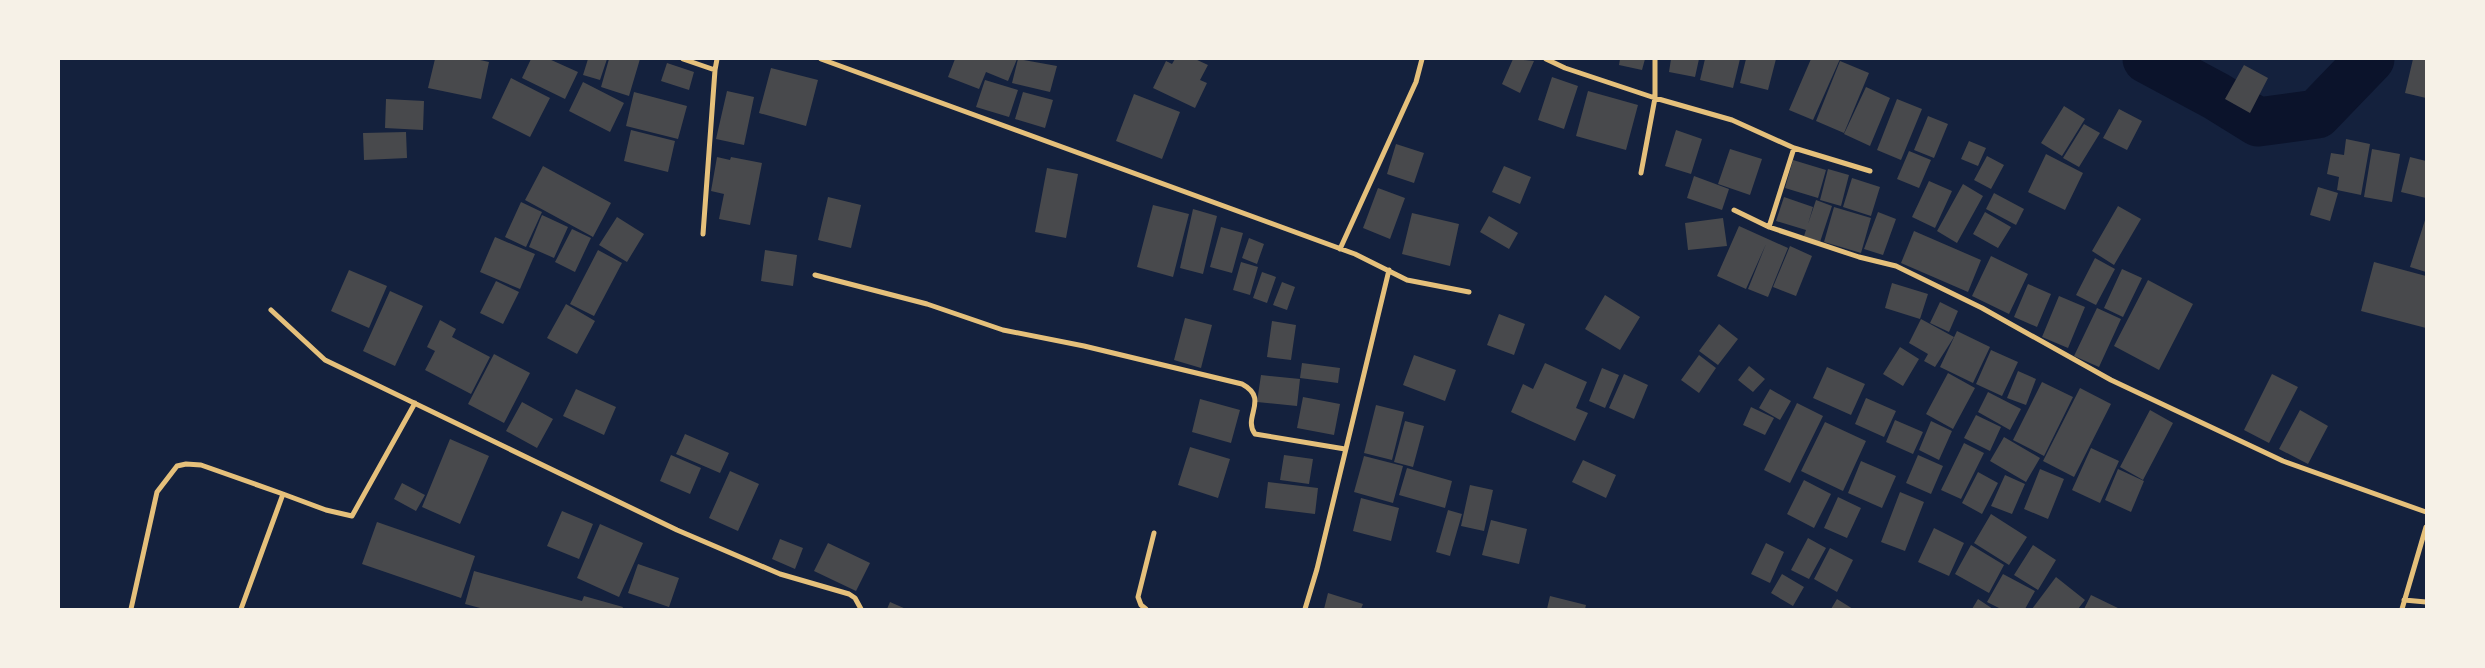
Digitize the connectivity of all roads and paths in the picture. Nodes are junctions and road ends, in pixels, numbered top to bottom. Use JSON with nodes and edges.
{"nodes":[{"id":1,"x":683,"y":59,"type":"edge"},
{"id":2,"x":717,"y":59,"type":"edge"},
{"id":3,"x":820,"y":59,"type":"edge"},
{"id":4,"x":1422,"y":59,"type":"edge"},
{"id":5,"x":1546,"y":59,"type":"edge"},
{"id":6,"x":1655,"y":59,"type":"edge"},
{"id":7,"x":715,"y":70,"type":"junction"},
{"id":8,"x":1655,"y":98,"type":"junction"},
{"id":9,"x":1794,"y":148,"type":"junction"},
{"id":10,"x":1870,"y":171,"type":"dead end"},
{"id":11,"x":1641,"y":173,"type":"dead end"},
{"id":12,"x":1734,"y":210,"type":"dead end"},
{"id":13,"x":1769,"y":227,"type":"junction"},
{"id":14,"x":703,"y":234,"type":"dead end"},
{"id":15,"x":1340,"y":249,"type":"junction"},
{"id":16,"x":1389,"y":270,"type":"junction"},
{"id":17,"x":815,"y":275,"type":"dead end"},
{"id":18,"x":1469,"y":292,"type":"dead end"},
{"id":19,"x":271,"y":310,"type":"dead end"},
{"id":20,"x":415,"y":404,"type":"junction"},
{"id":21,"x":1345,"y":449,"type":"junction"},
{"id":22,"x":283,"y":494,"type":"junction"},
{"id":23,"x":2426,"y":512,"type":"edge"},
{"id":24,"x":2426,"y":527,"type":"edge"},
{"id":25,"x":1154,"y":533,"type":"dead end"},
{"id":26,"x":2404,"y":600,"type":"junction"},
{"id":27,"x":2426,"y":602,"type":"edge"},
{"id":28,"x":131,"y":609,"type":"edge"},
{"id":29,"x":241,"y":609,"type":"edge"},
{"id":30,"x":861,"y":609,"type":"edge"},
{"id":31,"x":1146,"y":609,"type":"edge"},
{"id":32,"x":1305,"y":609,"type":"edge"},
{"id":33,"x":2402,"y":609,"type":"edge"}],
"edges":[{"from":1,"to":7,"type":"street"},
{"from":2,"to":7,"type":"street"},
{"from":3,"to":15,"type":"street"},
{"from":4,"to":15,"type":"street"},
{"from":5,"to":8,"type":"street"},
{"from":6,"to":8,"type":"street"},
{"from":7,"to":14,"type":"street"},
{"from":8,"to":9,"type":"street"},
{"from":8,"to":11,"type":"street"},
{"from":9,"to":10,"type":"street"},
{"from":9,"to":13,"type":"street"},
{"from":12,"to":13,"type":"street"},
{"from":13,"to":23,"type":"street"},
{"from":15,"to":16,"type":"street"},
{"from":16,"to":18,"type":"street"},
{"from":16,"to":21,"type":"street"},
{"from":17,"to":21,"type":"street"},
{"from":19,"to":20,"type":"street"},
{"from":20,"to":22,"type":"street"},
{"from":20,"to":30,"type":"street"},
{"from":21,"to":32,"type":"street"},
{"from":22,"to":28,"type":"street"},
{"from":22,"to":29,"type":"street"},
{"from":24,"to":26,"type":"street"},
{"from":25,"to":31,"type":"street"},
{"from":26,"to":27,"type":"street"},
{"from":26,"to":33,"type":"street"}]}
